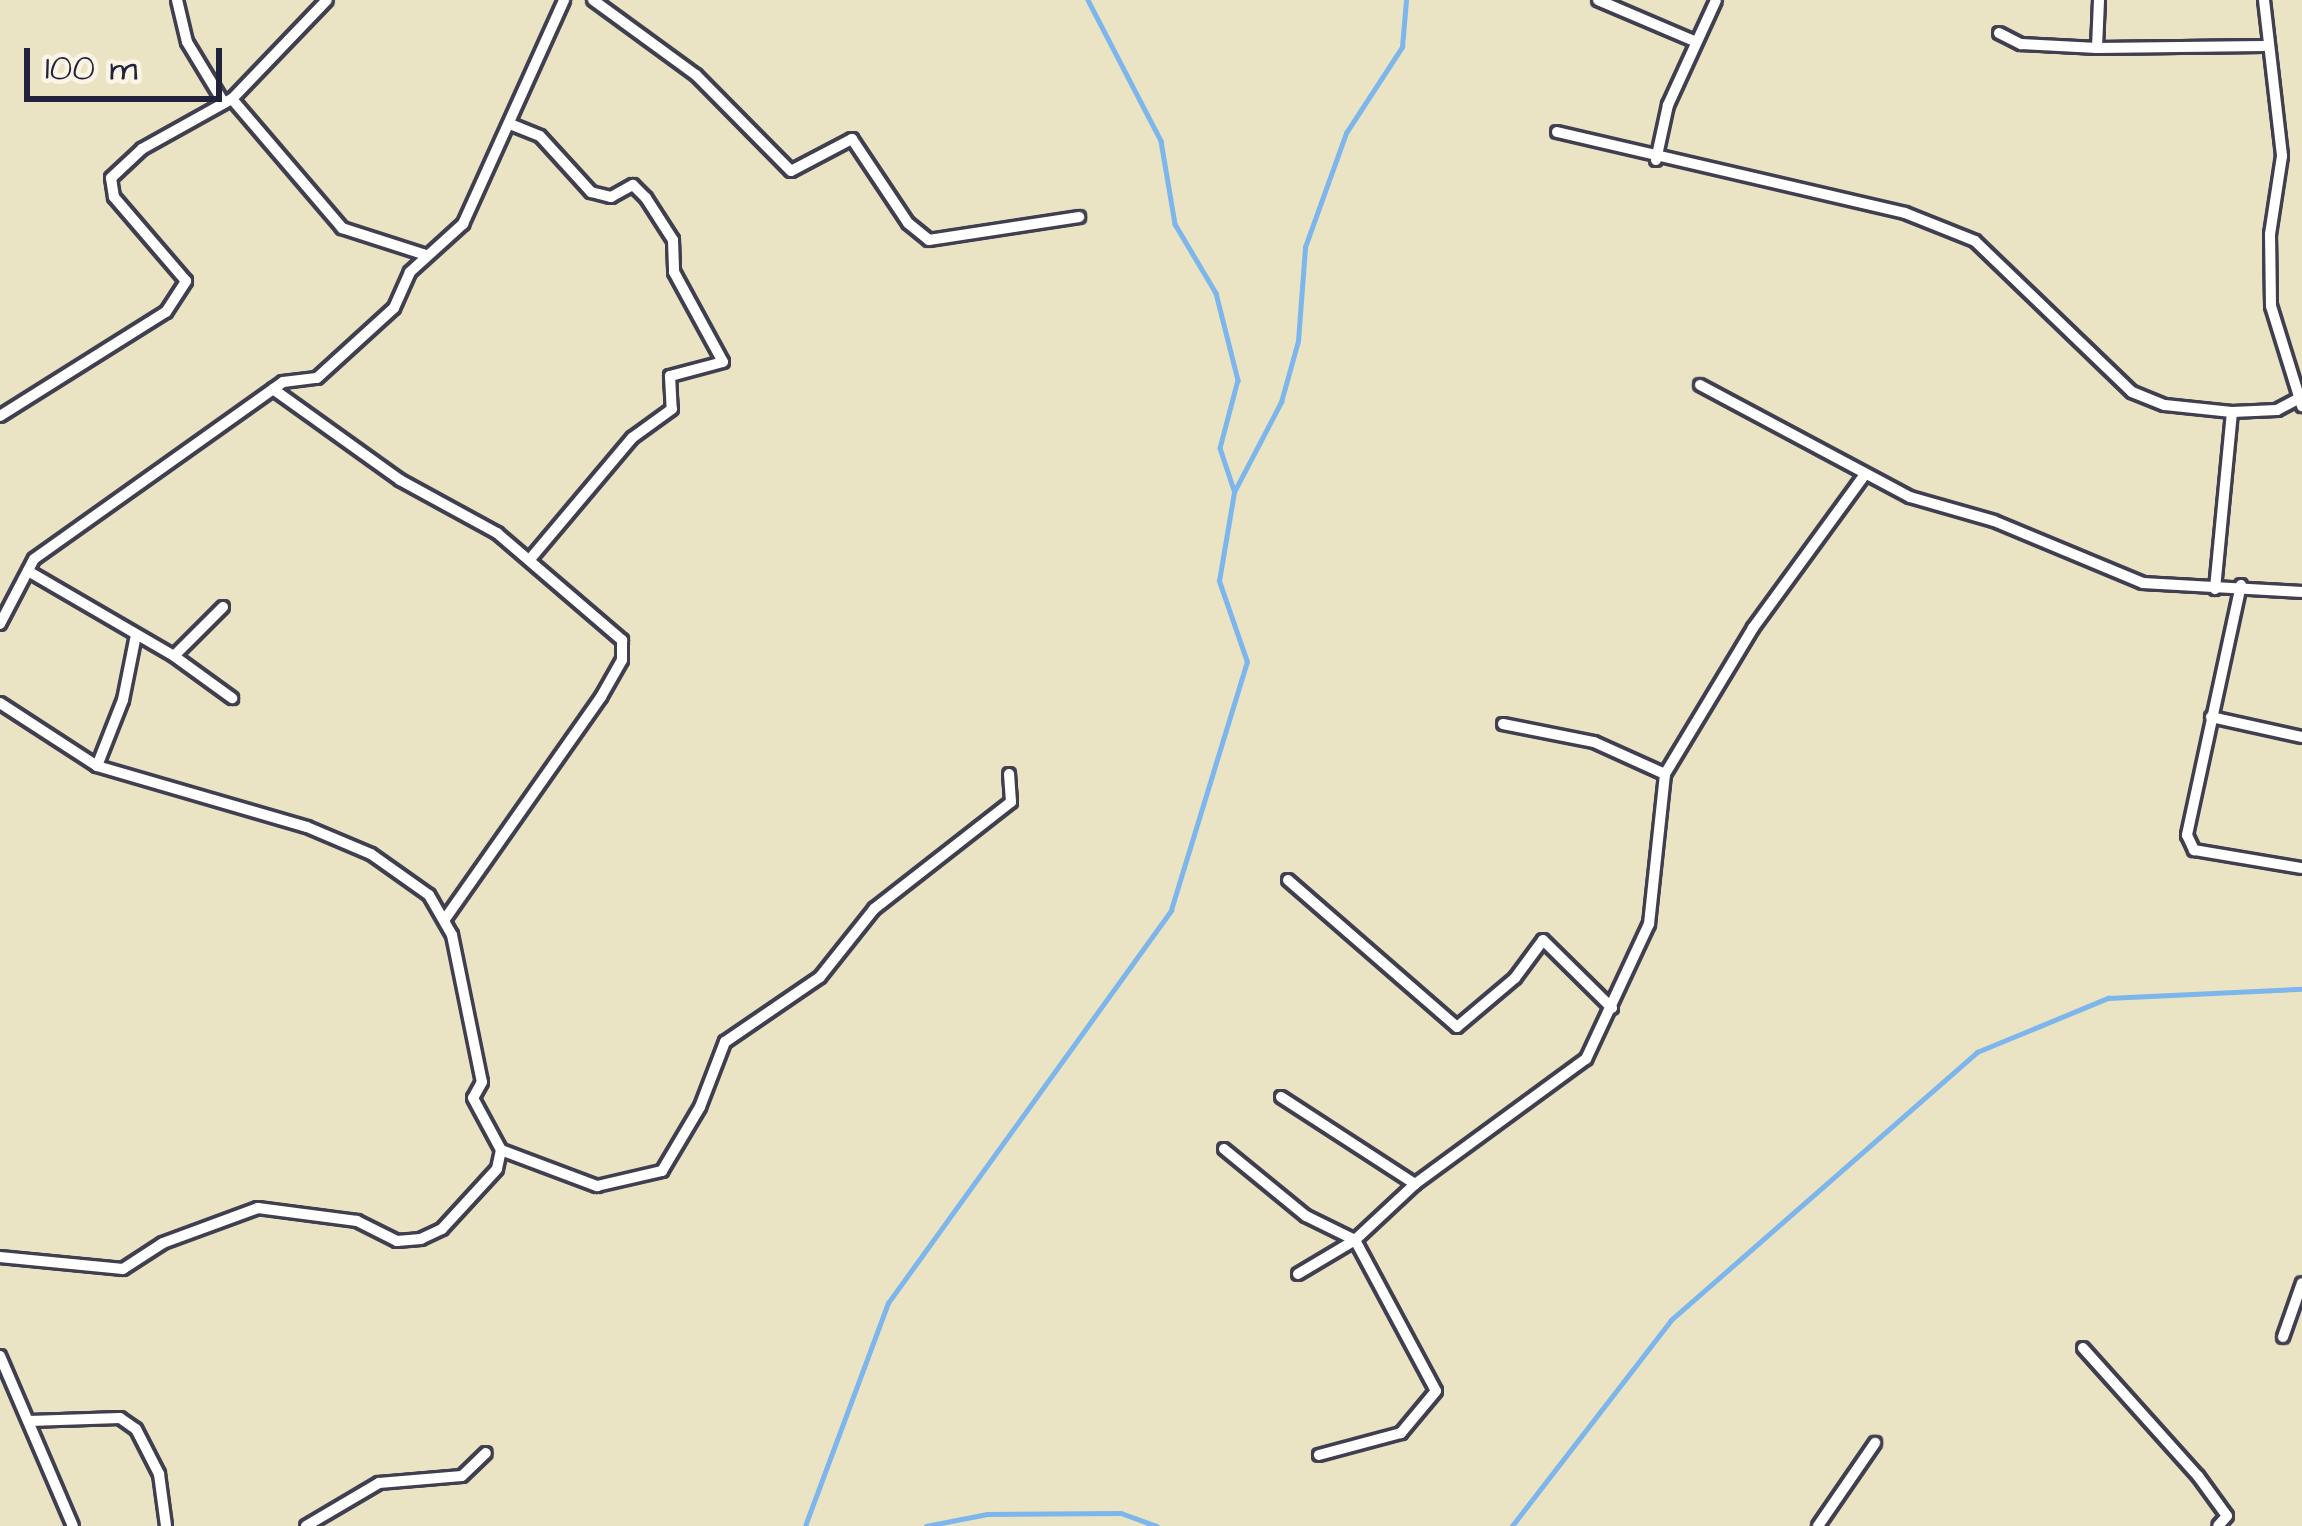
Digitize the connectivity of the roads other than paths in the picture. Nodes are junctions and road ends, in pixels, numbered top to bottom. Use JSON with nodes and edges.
{"nodes":[{"id":1,"x":177,"y":0,"type":"edge"},
{"id":2,"x":327,"y":0,"type":"edge"},
{"id":3,"x":564,"y":0,"type":"edge"},
{"id":4,"x":592,"y":0,"type":"edge"},
{"id":5,"x":1598,"y":0,"type":"edge"},
{"id":6,"x":1716,"y":0,"type":"edge"},
{"id":7,"x":2099,"y":0,"type":"edge"},
{"id":8,"x":2264,"y":0,"type":"edge"},
{"id":9,"x":1999,"y":33,"type":"dead end"},
{"id":10,"x":1694,"y":41,"type":"junction"},
{"id":11,"x":2264,"y":46,"type":"junction"},
{"id":12,"x":2097,"y":48,"type":"junction"},
{"id":13,"x":228,"y":101,"type":"junction"},
{"id":14,"x":510,"y":124,"type":"junction"},
{"id":15,"x":1557,"y":132,"type":"dead end"},
{"id":16,"x":1656,"y":160,"type":"junction"},
{"id":17,"x":1079,"y":217,"type":"dead end"},
{"id":18,"x":426,"y":255,"type":"junction"},
{"id":19,"x":1700,"y":385,"type":"dead end"},
{"id":20,"x":273,"y":389,"type":"junction"},
{"id":21,"x":2299,"y":397,"type":"edge"},
{"id":22,"x":2232,"y":412,"type":"junction"},
{"id":23,"x":0,"y":416,"type":"edge"},
{"id":24,"x":1864,"y":476,"type":"junction"},
{"id":25,"x":530,"y":559,"type":"junction"},
{"id":26,"x":28,"y":572,"type":"junction"},
{"id":27,"x":2241,"y":585,"type":"junction"},
{"id":28,"x":2215,"y":589,"type":"junction"},
{"id":29,"x":2302,"y":592,"type":"edge"},
{"id":30,"x":223,"y":607,"type":"dead end"},
{"id":31,"x":0,"y":624,"type":"edge"},
{"id":32,"x":136,"y":634,"type":"junction"},
{"id":33,"x":174,"y":656,"type":"junction"},
{"id":34,"x":232,"y":698,"type":"dead end"},
{"id":35,"x":0,"y":703,"type":"edge"},
{"id":36,"x":2211,"y":717,"type":"junction"},
{"id":37,"x":1503,"y":724,"type":"dead end"},
{"id":38,"x":2302,"y":737,"type":"edge"},
{"id":39,"x":97,"y":766,"type":"junction"},
{"id":40,"x":1009,"y":774,"type":"dead end"},
{"id":41,"x":1665,"y":774,"type":"junction"},
{"id":42,"x":2302,"y":868,"type":"edge"},
{"id":43,"x":1288,"y":880,"type":"dead end"},
{"id":44,"x":445,"y":919,"type":"junction"},
{"id":45,"x":1612,"y":1008,"type":"junction"},
{"id":46,"x":1281,"y":1097,"type":"dead end"},
{"id":47,"x":1225,"y":1149,"type":"dead end"},
{"id":48,"x":501,"y":1150,"type":"junction"},
{"id":49,"x":1415,"y":1184,"type":"junction"},
{"id":50,"x":1355,"y":1240,"type":"junction"},
{"id":51,"x":0,"y":1257,"type":"edge"},
{"id":52,"x":1298,"y":1274,"type":"dead end"},
{"id":53,"x":2302,"y":1283,"type":"edge"},
{"id":54,"x":2283,"y":1337,"type":"dead end"},
{"id":55,"x":2084,"y":1348,"type":"dead end"},
{"id":56,"x":0,"y":1357,"type":"edge"},
{"id":57,"x":6,"y":1383,"type":"edge"},
{"id":58,"x":29,"y":1421,"type":"junction"},
{"id":59,"x":1875,"y":1443,"type":"dead end"},
{"id":60,"x":487,"y":1453,"type":"dead end"},
{"id":61,"x":1319,"y":1455,"type":"dead end"},
{"id":62,"x":1821,"y":1521,"type":"edge"},
{"id":63,"x":74,"y":1526,"type":"edge"},
{"id":64,"x":166,"y":1526,"type":"edge"},
{"id":65,"x":306,"y":1526,"type":"edge"},
{"id":66,"x":1836,"y":1526,"type":"edge"},
{"id":67,"x":2218,"y":1526,"type":"edge"}],
"edges":[{"from":1,"to":13,"type":"street"},
{"from":2,"to":13,"type":"street"},
{"from":3,"to":14,"type":"street"},
{"from":4,"to":17,"type":"street"},
{"from":5,"to":10,"type":"street"},
{"from":6,"to":10,"type":"street"},
{"from":7,"to":12,"type":"street"},
{"from":8,"to":11,"type":"street"},
{"from":9,"to":12,"type":"street"},
{"from":10,"to":16,"type":"street"},
{"from":11,"to":12,"type":"street"},
{"from":11,"to":21,"type":"street"},
{"from":13,"to":18,"type":"street"},
{"from":13,"to":23,"type":"street"},
{"from":14,"to":18,"type":"street"},
{"from":14,"to":25,"type":"street"},
{"from":15,"to":16,"type":"street"},
{"from":16,"to":22,"type":"street"},
{"from":18,"to":20,"type":"street"},
{"from":19,"to":24,"type":"street"},
{"from":20,"to":25,"type":"street"},
{"from":20,"to":26,"type":"street"},
{"from":21,"to":22,"type":"street"},
{"from":22,"to":28,"type":"street"},
{"from":24,"to":28,"type":"street"},
{"from":24,"to":41,"type":"street"},
{"from":25,"to":44,"type":"street"},
{"from":26,"to":31,"type":"street"},
{"from":26,"to":32,"type":"street"},
{"from":27,"to":28,"type":"street"},
{"from":27,"to":29,"type":"street"},
{"from":27,"to":36,"type":"street"},
{"from":30,"to":33,"type":"street"},
{"from":32,"to":33,"type":"street"},
{"from":32,"to":39,"type":"street"},
{"from":33,"to":34,"type":"street"},
{"from":35,"to":39,"type":"street"},
{"from":36,"to":38,"type":"street"},
{"from":36,"to":42,"type":"street"},
{"from":37,"to":41,"type":"street"},
{"from":39,"to":44,"type":"street"},
{"from":40,"to":48,"type":"street"},
{"from":41,"to":45,"type":"street"},
{"from":43,"to":45,"type":"street"},
{"from":44,"to":48,"type":"street"},
{"from":45,"to":49,"type":"street"},
{"from":46,"to":49,"type":"street"},
{"from":47,"to":50,"type":"street"},
{"from":48,"to":51,"type":"street"},
{"from":49,"to":50,"type":"street"},
{"from":50,"to":52,"type":"street"},
{"from":50,"to":61,"type":"street"},
{"from":53,"to":54,"type":"street"},
{"from":55,"to":67,"type":"street"},
{"from":56,"to":57,"type":"street"},
{"from":57,"to":58,"type":"street"},
{"from":58,"to":63,"type":"street"},
{"from":58,"to":64,"type":"street"},
{"from":59,"to":62,"type":"street"},
{"from":60,"to":65,"type":"street"},
{"from":62,"to":66,"type":"street"}]}
